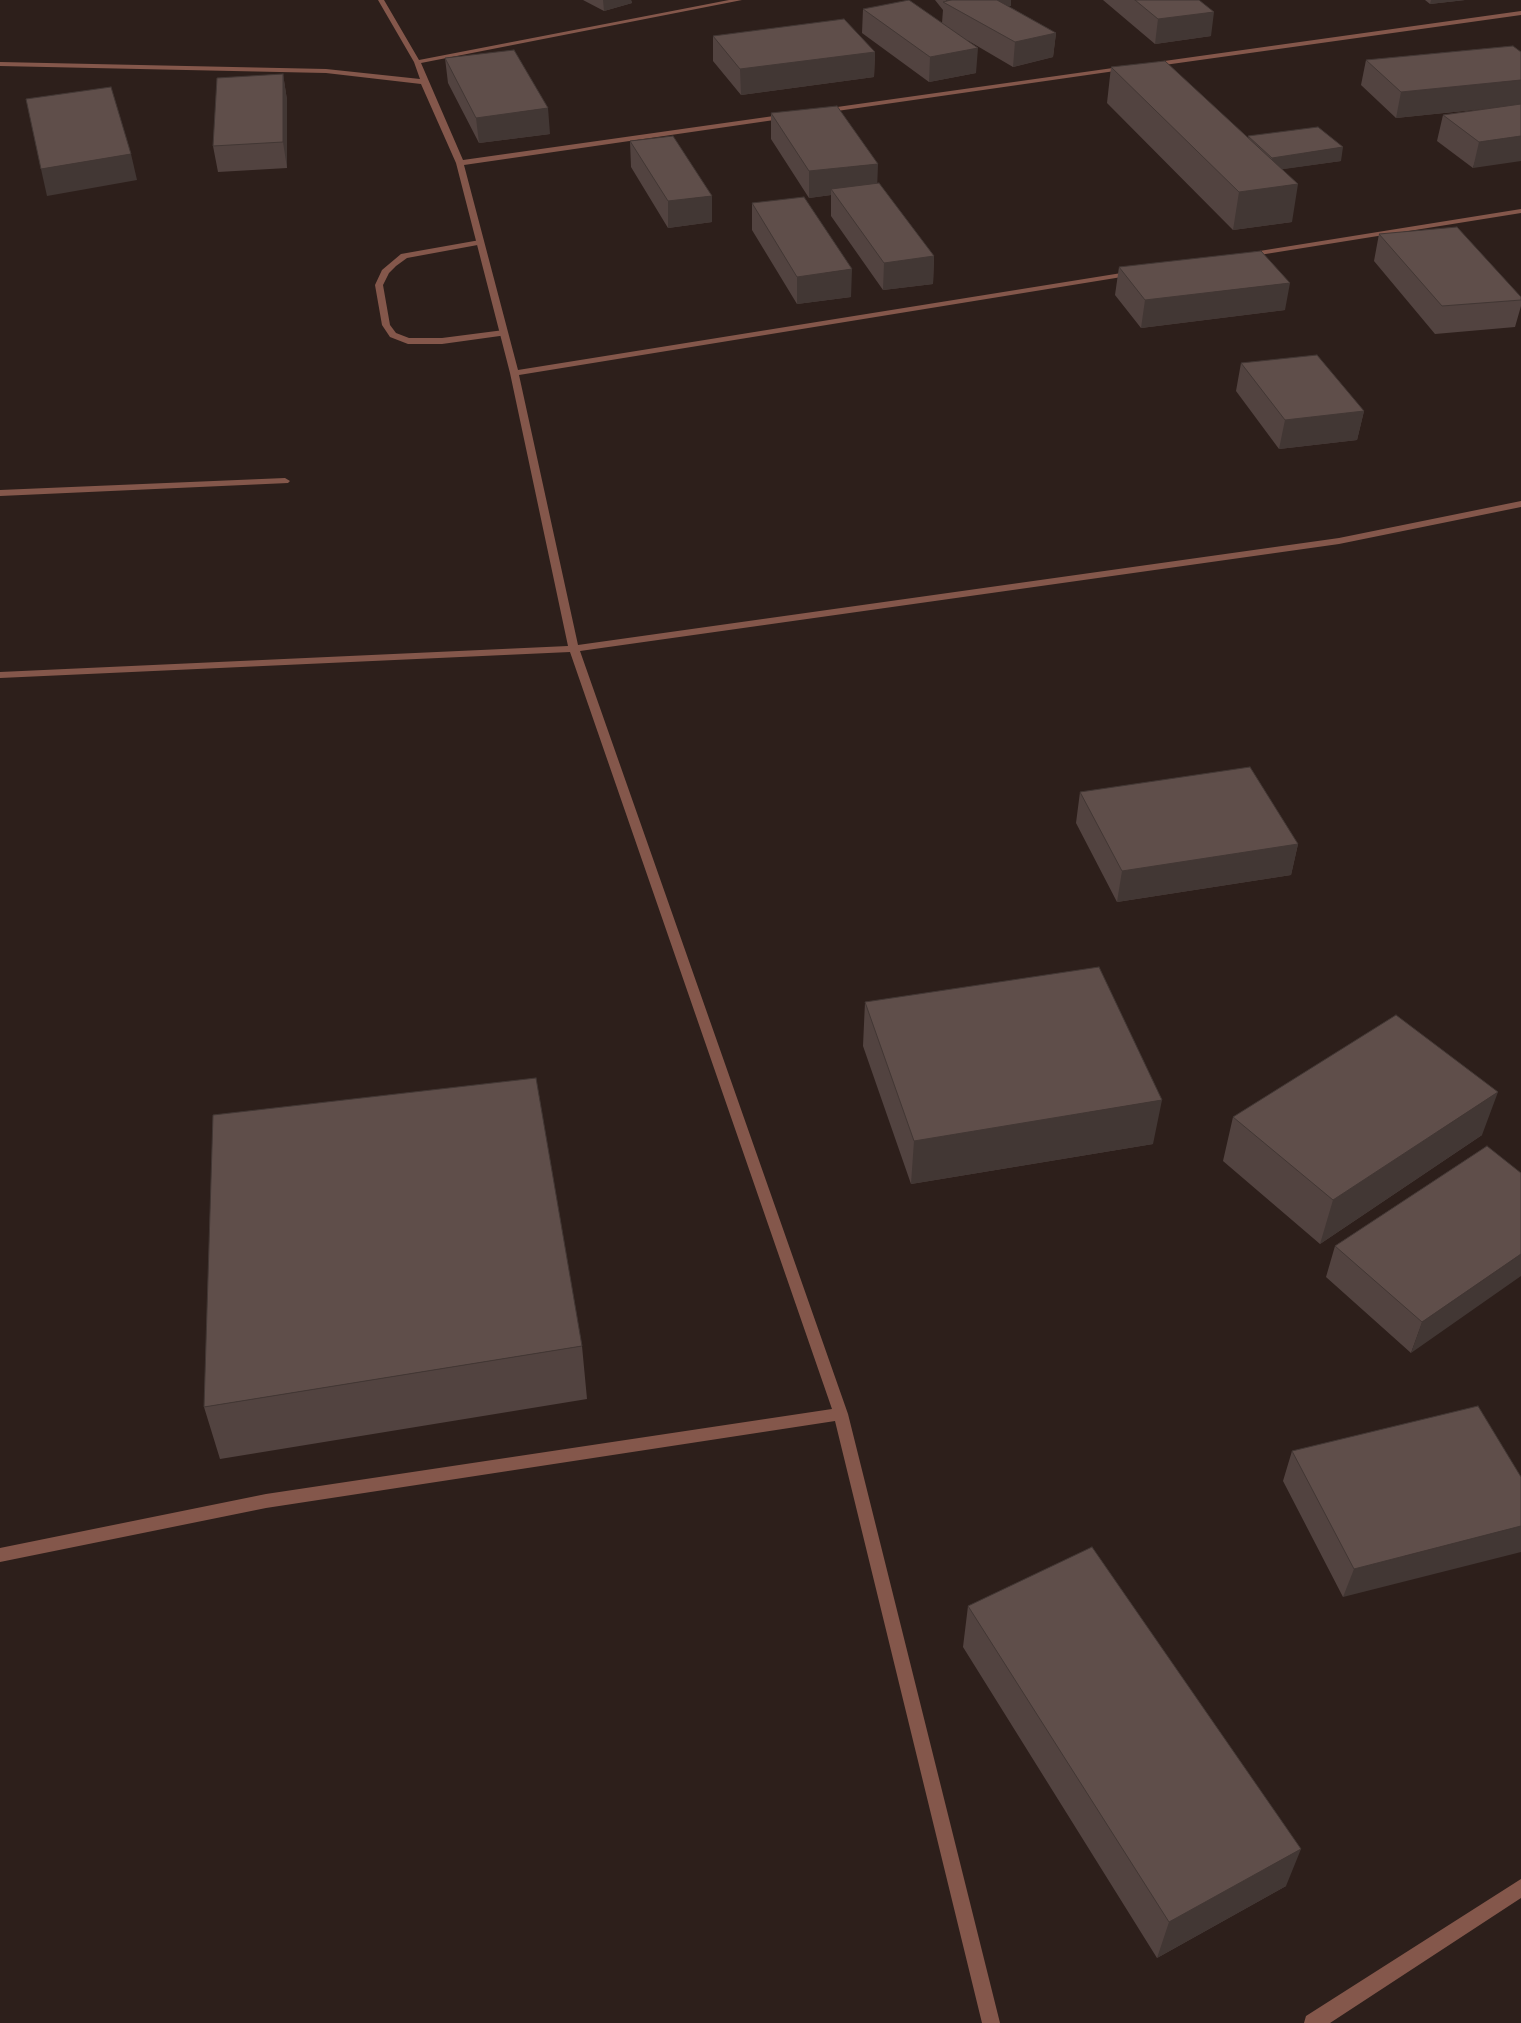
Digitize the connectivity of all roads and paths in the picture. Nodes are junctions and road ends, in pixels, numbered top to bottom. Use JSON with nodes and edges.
{"nodes":[{"id":1,"x":381,"y":0,"type":"edge"},
{"id":2,"x":739,"y":0,"type":"edge"},
{"id":3,"x":1521,"y":14,"type":"edge"},
{"id":4,"x":417,"y":62,"type":"junction"},
{"id":5,"x":0,"y":64,"type":"edge"},
{"id":6,"x":1146,"y":65,"type":"edge"},
{"id":7,"x":1136,"y":66,"type":"edge"},
{"id":8,"x":424,"y":82,"type":"junction"},
{"id":9,"x":812,"y":112,"type":"edge"},
{"id":10,"x":793,"y":115,"type":"edge"},
{"id":11,"x":460,"y":163,"type":"junction"},
{"id":12,"x":1521,"y":211,"type":"edge"},
{"id":13,"x":480,"y":242,"type":"junction"},
{"id":14,"x":1239,"y":256,"type":"edge"},
{"id":15,"x":1141,"y":272,"type":"edge"},
{"id":16,"x":504,"y":332,"type":"junction"},
{"id":17,"x":514,"y":373,"type":"junction"},
{"id":18,"x":285,"y":481,"type":"dead end"},
{"id":19,"x":0,"y":492,"type":"edge"},
{"id":20,"x":1521,"y":504,"type":"edge"},
{"id":21,"x":574,"y":649,"type":"junction"},
{"id":22,"x":0,"y":675,"type":"edge"},
{"id":23,"x":840,"y":1414,"type":"junction"},
{"id":24,"x":0,"y":1555,"type":"edge"},
{"id":25,"x":1521,"y":1888,"type":"edge"},
{"id":26,"x":991,"y":2023,"type":"edge"},
{"id":27,"x":1313,"y":2023,"type":"edge"}],
"edges":[{"from":1,"to":4,"type":"street"},
{"from":2,"to":4,"type":"street"},
{"from":3,"to":6,"type":"street"},
{"from":4,"to":8,"type":"street"},
{"from":5,"to":8,"type":"street"},
{"from":7,"to":9,"type":"street"},
{"from":8,"to":11,"type":"street"},
{"from":10,"to":11,"type":"street"},
{"from":11,"to":13,"type":"street"},
{"from":12,"to":14,"type":"street"},
{"from":13,"to":16,"type":"street"},
{"from":13,"to":16,"type":"street"},
{"from":15,"to":17,"type":"street"},
{"from":16,"to":17,"type":"street"},
{"from":17,"to":21,"type":"street"},
{"from":18,"to":19,"type":"street"},
{"from":20,"to":21,"type":"street"},
{"from":21,"to":22,"type":"street"},
{"from":21,"to":23,"type":"street"},
{"from":23,"to":24,"type":"street"},
{"from":23,"to":26,"type":"street"},
{"from":25,"to":27,"type":"street"}]}
